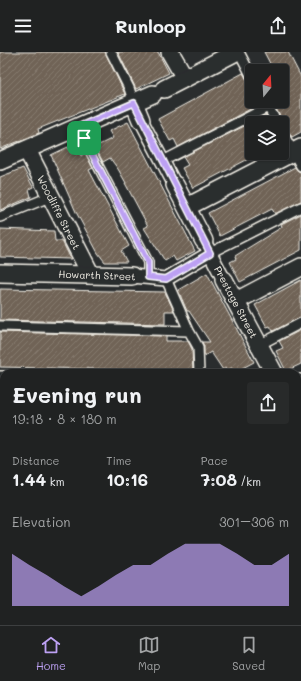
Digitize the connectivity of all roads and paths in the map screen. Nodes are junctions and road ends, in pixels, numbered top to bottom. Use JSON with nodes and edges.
{"nodes":[{"id":1,"x":111,"y":52,"type":"edge"},
{"id":2,"x":170,"y":52,"type":"edge"},
{"id":3,"x":235,"y":52,"type":"edge"},
{"id":4,"x":245,"y":67,"type":"edge"},
{"id":5,"x":185,"y":78,"type":"junction"},
{"id":6,"x":134,"y":103,"type":"junction"},
{"id":7,"x":260,"y":108,"type":"edge"},
{"id":8,"x":142,"y":120,"type":"joint"},
{"id":9,"x":78,"y":127,"type":"junction"},
{"id":10,"x":289,"y":142,"type":"edge"},
{"id":11,"x":27,"y":150,"type":"junction"},
{"id":12,"x":298,"y":155,"type":"edge"},
{"id":13,"x":0,"y":161,"type":"edge"},
{"id":14,"x":163,"y":161,"type":"junction"},
{"id":15,"x":175,"y":186,"type":"joint"},
{"id":16,"x":52,"y":196,"type":"junction"},
{"id":17,"x":187,"y":207,"type":"junction"},
{"id":18,"x":301,"y":207,"type":"edge"},
{"id":19,"x":0,"y":217,"type":"edge"},
{"id":20,"x":208,"y":247,"type":"junction"},
{"id":21,"x":301,"y":266,"type":"edge"},
{"id":22,"x":0,"y":273,"type":"edge"},
{"id":23,"x":91,"y":275,"type":"junction"},
{"id":24,"x":140,"y":277,"type":"junction"},
{"id":25,"x":166,"y":279,"type":"junction"},
{"id":26,"x":224,"y":280,"type":"joint"},
{"id":27,"x":236,"y":301,"type":"junction"},
{"id":28,"x":301,"y":323,"type":"edge"},
{"id":29,"x":0,"y":326,"type":"edge"},
{"id":30,"x":189,"y":331,"type":"junction"},
{"id":31,"x":259,"y":345,"type":"junction"},
{"id":32,"x":199,"y":369,"type":"edge"},
{"id":33,"x":266,"y":369,"type":"edge"}],
"edges":[{"from":1,"to":6,"type":"lane"},
{"from":2,"to":5,"type":"street"},
{"from":3,"to":4,"type":"lane"},
{"from":3,"to":5,"type":"street"},
{"from":5,"to":6,"type":"street"},
{"from":6,"to":8,"type":"street","name":"Prestage Street"},
{"from":6,"to":9,"type":"street"},
{"from":7,"to":14,"type":"lane"},
{"from":8,"to":14,"type":"street","name":"Prestage Street"},
{"from":9,"to":11,"type":"street"},
{"from":9,"to":24,"type":"lane"},
{"from":10,"to":12,"type":"lane"},
{"from":11,"to":13,"type":"street"},
{"from":11,"to":16,"type":"street","name":"Woodliffe Street"},
{"from":12,"to":17,"type":"street"},
{"from":14,"to":15,"type":"street","name":"Prestage Street"},
{"from":15,"to":17,"type":"street","name":"Prestage Street"},
{"from":16,"to":19,"type":"lane"},
{"from":16,"to":23,"type":"street","name":"Woodliffe Street"},
{"from":17,"to":20,"type":"street","name":"Prestage Street"},
{"from":18,"to":20,"type":"lane"},
{"from":20,"to":25,"type":"street"},
{"from":20,"to":26,"type":"street","name":"Prestage Street"},
{"from":21,"to":27,"type":"street"},
{"from":22,"to":23,"type":"street","name":"Howarth Street"},
{"from":23,"to":24,"type":"street","name":"Howarth Street"},
{"from":24,"to":25,"type":"street","name":"Howarth Street"},
{"from":25,"to":30,"type":"lane"},
{"from":26,"to":27,"type":"street","name":"Prestage Street"},
{"from":27,"to":31,"type":"street","name":"Prestage Street"},
{"from":28,"to":31,"type":"lane"},
{"from":29,"to":30,"type":"lane"},
{"from":30,"to":32,"type":"lane"},
{"from":31,"to":33,"type":"street","name":"Prestage Street"}]}
